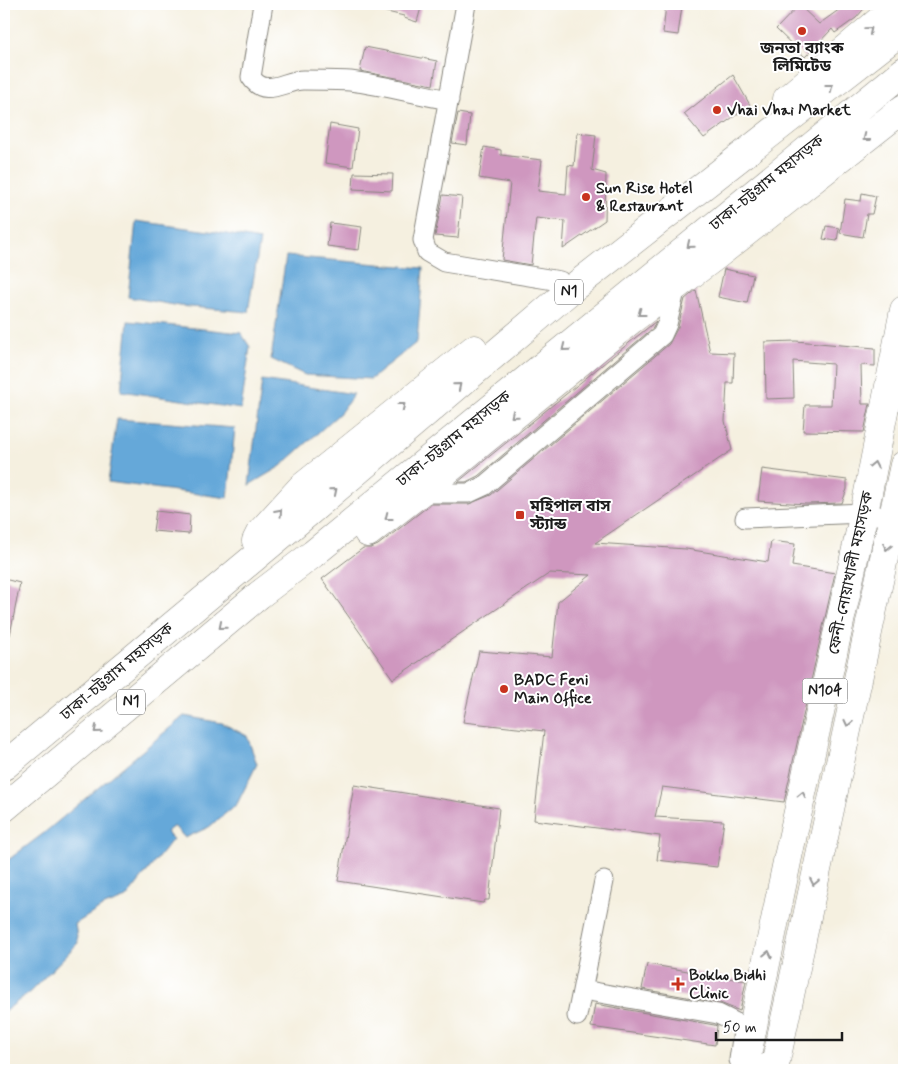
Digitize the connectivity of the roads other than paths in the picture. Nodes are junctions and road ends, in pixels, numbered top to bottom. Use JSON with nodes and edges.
{"nodes":[{"id":1,"x":264,"y":4,"type":"edge"},
{"id":2,"x":466,"y":4,"type":"edge"},
{"id":3,"x":899,"y":4,"type":"edge"},
{"id":4,"x":904,"y":29,"type":"edge"},
{"id":5,"x":904,"y":71,"type":"edge"},
{"id":6,"x":449,"y":100,"type":"junction"},
{"id":7,"x":904,"y":108,"type":"edge"},
{"id":8,"x":560,"y":281,"type":"junction"},
{"id":9,"x":676,"y":286,"type":"junction"},
{"id":10,"x":904,"y":310,"type":"edge"},
{"id":11,"x":904,"y":466,"type":"edge"},
{"id":12,"x":419,"y":493,"type":"junction"},
{"id":13,"x":864,"y":514,"type":"junction"},
{"id":14,"x":894,"y":517,"type":"junction"},
{"id":15,"x":745,"y":518,"type":"dead end"},
{"id":16,"x":243,"y":567,"type":"junction"},
{"id":17,"x":259,"y":595,"type":"junction"},
{"id":18,"x":4,"y":766,"type":"edge"},
{"id":19,"x":4,"y":808,"type":"edge"},
{"id":20,"x":604,"y":881,"type":"dead end"},
{"id":21,"x":583,"y":990,"type":"junction"},
{"id":22,"x":577,"y":1016,"type":"dead end"},
{"id":23,"x":745,"y":1064,"type":"edge"},
{"id":24,"x":775,"y":1065,"type":"edge"}],
"edges":[{"from":1,"to":6,"type":"street"},
{"from":2,"to":6,"type":"street"},
{"from":8,"to":3,"type":"highway","one_way":true},
{"from":16,"to":4,"type":"highway","name":"ঢাকা-চট্টগ্রাম মহাসড়ক","number":"N1","one_way":true},
{"from":5,"to":17,"type":"highway","name":"ঢাকা-চট্টগ্রাম মহাসড়ক","number":"N1","one_way":true},
{"from":6,"to":8,"type":"street"},
{"from":7,"to":9,"type":"highway","one_way":true},
{"from":16,"to":8,"type":"highway","one_way":true},
{"from":9,"to":12,"type":"highway","one_way":true},
{"from":9,"to":12,"type":"street"},
{"from":13,"to":10,"type":"highway","name":"ফেনী-নোয়াখালী মহাসড়ক","number":"N104","one_way":true},
{"from":11,"to":14,"type":"highway","name":"ফেনী-নোয়াখালী মহাসড়ক","number":"N104"},
{"from":12,"to":17,"type":"highway","one_way":true},
{"from":13,"to":14,"type":"street"},
{"from":13,"to":15,"type":"street"},
{"from":23,"to":13,"type":"highway","name":"ফেনী-নোয়াখালী মহাসড়ক","number":"N104","one_way":true},
{"from":14,"to":24,"type":"highway","name":"ফেনী-নোয়াখালী মহাসড়ক","number":"N104","one_way":true},
{"from":16,"to":18,"type":"highway","name":"ঢাকা-চট্টগ্রাম মহাসড়ক","number":"N1"},
{"from":17,"to":19,"type":"highway","name":"ঢাকা-চট্টগ্রাম মহাসড়ক","number":"N1","one_way":true},
{"from":20,"to":21,"type":"street"},
{"from":21,"to":22,"type":"street"},
{"from":21,"to":23,"type":"street"},
{"from":23,"to":24,"type":"street"}]}
